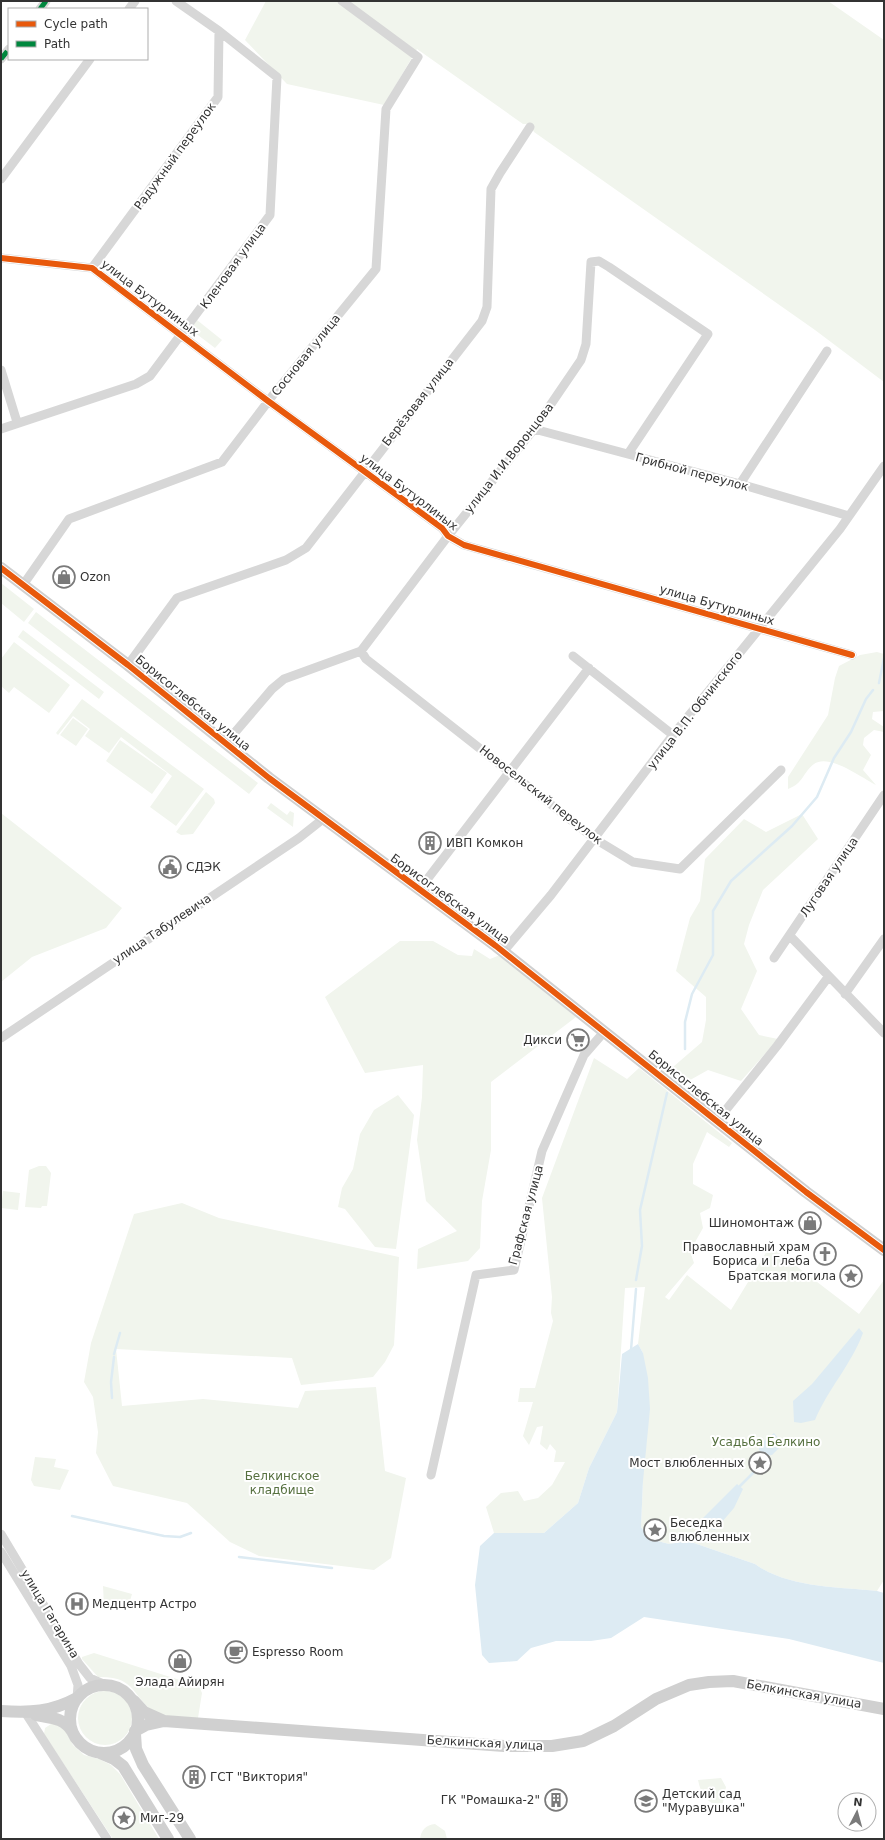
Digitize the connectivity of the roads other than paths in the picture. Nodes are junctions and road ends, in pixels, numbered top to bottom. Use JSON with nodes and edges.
{"nodes":[{"id":1,"x":176,"y":1,"type":"edge"},
{"id":2,"x":342,"y":1,"type":"edge"},
{"id":3,"x":219,"y":32,"type":"junction"},
{"id":4,"x":8,"y":50,"type":"edge"},
{"id":5,"x":1,"y":60,"type":"edge"},
{"id":6,"x":89,"y":60,"type":"edge"},
{"id":7,"x":530,"y":127,"type":"dead end"},
{"id":8,"x":1,"y":179,"type":"edge"},
{"id":9,"x":1,"y":258,"type":"edge"},
{"id":10,"x":92,"y":268,"type":"junction"},
{"id":11,"x":181,"y":336,"type":"junction"},
{"id":12,"x":827,"y":351,"type":"dead end"},
{"id":13,"x":1,"y":370,"type":"edge"},
{"id":14,"x":268,"y":401,"type":"junction"},
{"id":15,"x":17,"y":422,"type":"junction"},
{"id":16,"x":1,"y":429,"type":"edge"},
{"id":17,"x":534,"y":429,"type":"junction"},
{"id":18,"x":628,"y":454,"type":"junction"},
{"id":19,"x":884,"y":466,"type":"edge"},
{"id":20,"x":365,"y":471,"type":"junction"},
{"id":21,"x":740,"y":484,"type":"junction"},
{"id":22,"x":849,"y":516,"type":"junction"},
{"id":23,"x":448,"y":536,"type":"junction"},
{"id":24,"x":1,"y":568,"type":"edge"},
{"id":25,"x":23,"y":586,"type":"junction"},
{"id":26,"x":758,"y":629,"type":"junction"},
{"id":27,"x":361,"y":651,"type":"junction"},
{"id":28,"x":852,"y":655,"type":"dead end"},
{"id":29,"x":572,"y":656,"type":"dead end"},
{"id":30,"x":128,"y":665,"type":"junction"},
{"id":31,"x":589,"y":668,"type":"junction"},
{"id":32,"x":673,"y":735,"type":"junction"},
{"id":33,"x":225,"y":744,"type":"junction"},
{"id":34,"x":781,"y":770,"type":"dead end"},
{"id":35,"x":510,"y":771,"type":"junction"},
{"id":36,"x":884,"y":795,"type":"edge"},
{"id":37,"x":323,"y":819,"type":"junction"},
{"id":38,"x":595,"y":839,"type":"junction"},
{"id":39,"x":419,"y":890,"type":"junction"},
{"id":40,"x":790,"y":936,"type":"junction"},
{"id":41,"x":884,"y":939,"type":"edge"},
{"id":42,"x":503,"y":952,"type":"junction"},
{"id":43,"x":774,"y":958,"type":"dead end"},
{"id":44,"x":829,"y":976,"type":"junction"},
{"id":45,"x":845,"y":994,"type":"junction"},
{"id":46,"x":604,"y":1032,"type":"junction"},
{"id":47,"x":884,"y":1034,"type":"edge"},
{"id":48,"x":1,"y":1038,"type":"edge"},
{"id":49,"x":717,"y":1121,"type":"junction"},
{"id":50,"x":884,"y":1250,"type":"edge"},
{"id":51,"x":431,"y":1476,"type":"dead end"},
{"id":52,"x":1,"y":1534,"type":"edge"},
{"id":53,"x":1,"y":1552,"type":"edge"},
{"id":54,"x":106,"y":1685,"type":"junction"},
{"id":55,"x":129,"y":1696,"type":"junction"},
{"id":56,"x":77,"y":1698,"type":"junction"},
{"id":57,"x":884,"y":1709,"type":"edge"},
{"id":58,"x":1,"y":1711,"type":"edge"},
{"id":59,"x":26,"y":1712,"type":"junction"},
{"id":60,"x":164,"y":1721,"type":"junction"},
{"id":61,"x":73,"y":1732,"type":"junction"},
{"id":62,"x":135,"y":1732,"type":"junction"},
{"id":63,"x":95,"y":1751,"type":"junction"},
{"id":64,"x":107,"y":1839,"type":"edge"},
{"id":65,"x":168,"y":1839,"type":"edge"},
{"id":66,"x":190,"y":1839,"type":"edge"}],
"edges":[{"from":1,"to":3,"type":"street"},
{"from":2,"to":14,"type":"street","name":"Сосновая улица"},
{"from":3,"to":10,"type":"street","name":"Радужный переулок"},
{"from":3,"to":11,"type":"street","name":"Кленовая улица"},
{"from":4,"to":5,"type":"street"},
{"from":6,"to":8,"type":"street"},
{"from":7,"to":20,"type":"street","name":"Берёзовая улица"},
{"from":9,"to":10,"type":"street","name":"улица Бутурлиных"},
{"from":10,"to":11,"type":"street","name":"улица Бутурлиных"},
{"from":11,"to":14,"type":"street","name":"улица Бутурлиных"},
{"from":11,"to":15,"type":"street","name":"Кленовая улица"},
{"from":12,"to":21,"type":"street"},
{"from":13,"to":15,"type":"street"},
{"from":14,"to":20,"type":"street","name":"улица Бутурлиных"},
{"from":14,"to":25,"type":"street","name":"Сосновая улица"},
{"from":15,"to":16,"type":"street","name":"Кленовая улица"},
{"from":17,"to":18,"type":"street","name":"Грибной переулок"},
{"from":17,"to":18,"type":"street","name":"улица И.И.Воронцова"},
{"from":17,"to":23,"type":"street","name":"улица И.И.Воронцова"},
{"from":18,"to":21,"type":"street","name":"Грибной переулок"},
{"from":19,"to":22,"type":"street","name":"улица В.П. Обнинского"},
{"from":20,"to":23,"type":"street","name":"улица Бутурлиных"},
{"from":20,"to":30,"type":"street","name":"Берёзовая улица"},
{"from":21,"to":22,"type":"street","name":"Грибной переулок"},
{"from":22,"to":26,"type":"street","name":"улица В.П. Обнинского"},
{"from":23,"to":26,"type":"street","name":"улица Бутурлиных"},
{"from":23,"to":27,"type":"street","name":"улица И.И.Воронцова"},
{"from":24,"to":25,"type":"street","name":"Борисоглебская улица"},
{"from":25,"to":30,"type":"street","name":"Борисоглебская улица"},
{"from":26,"to":28,"type":"street","name":"улица Бутурлиных"},
{"from":26,"to":32,"type":"street","name":"улица В.П. Обнинского"},
{"from":27,"to":33,"type":"street"},
{"from":27,"to":35,"type":"street","name":"Новосельский переулок"},
{"from":29,"to":31,"type":"street"},
{"from":30,"to":33,"type":"street","name":"Борисоглебская улица"},
{"from":31,"to":32,"type":"street"},
{"from":31,"to":35,"type":"street"},
{"from":32,"to":38,"type":"street","name":"улица В.П. Обнинского"},
{"from":33,"to":37,"type":"street","name":"Борисоглебская улица"},
{"from":34,"to":38,"type":"street","name":"Новосельский переулок"},
{"from":35,"to":38,"type":"street","name":"Новосельский переулок"},
{"from":35,"to":39,"type":"street"},
{"from":36,"to":40,"type":"street","name":"Луговая улица"},
{"from":37,"to":39,"type":"street","name":"Борисоглебская улица"},
{"from":37,"to":48,"type":"street","name":"улица Табулевича"},
{"from":38,"to":42,"type":"street","name":"улица В.П. Обнинского"},
{"from":39,"to":42,"type":"street","name":"Борисоглебская улица"},
{"from":40,"to":43,"type":"street","name":"Луговая улица"},
{"from":40,"to":44,"type":"street"},
{"from":41,"to":45,"type":"street"},
{"from":42,"to":46,"type":"street","name":"Борисоглебская улица"},
{"from":44,"to":45,"type":"street"},
{"from":44,"to":49,"type":"street"},
{"from":45,"to":47,"type":"street"},
{"from":46,"to":49,"type":"street","name":"Борисоглебская улица"},
{"from":46,"to":51,"type":"street","name":"Графская улица"},
{"from":49,"to":50,"type":"street","name":"Борисоглебская улица"},
{"from":52,"to":54,"type":"street","name":"улица Гагарина"},
{"from":53,"to":56,"type":"street","name":"улица Гагарина"},
{"from":54,"to":55,"type":"street"},
{"from":54,"to":56,"type":"street"},
{"from":55,"to":60,"type":"street","name":"Белкинская улица"},
{"from":55,"to":62,"type":"street"},
{"from":56,"to":59,"type":"street"},
{"from":56,"to":61,"type":"street"},
{"from":57,"to":60,"type":"street","name":"Белкинская улица"},
{"from":58,"to":59,"type":"street"},
{"from":59,"to":61,"type":"street"},
{"from":59,"to":64,"type":"street"},
{"from":60,"to":62,"type":"street","name":"Белкинская улица"},
{"from":61,"to":63,"type":"street"},
{"from":62,"to":63,"type":"street"},
{"from":62,"to":66,"type":"street"},
{"from":63,"to":65,"type":"street"}]}
